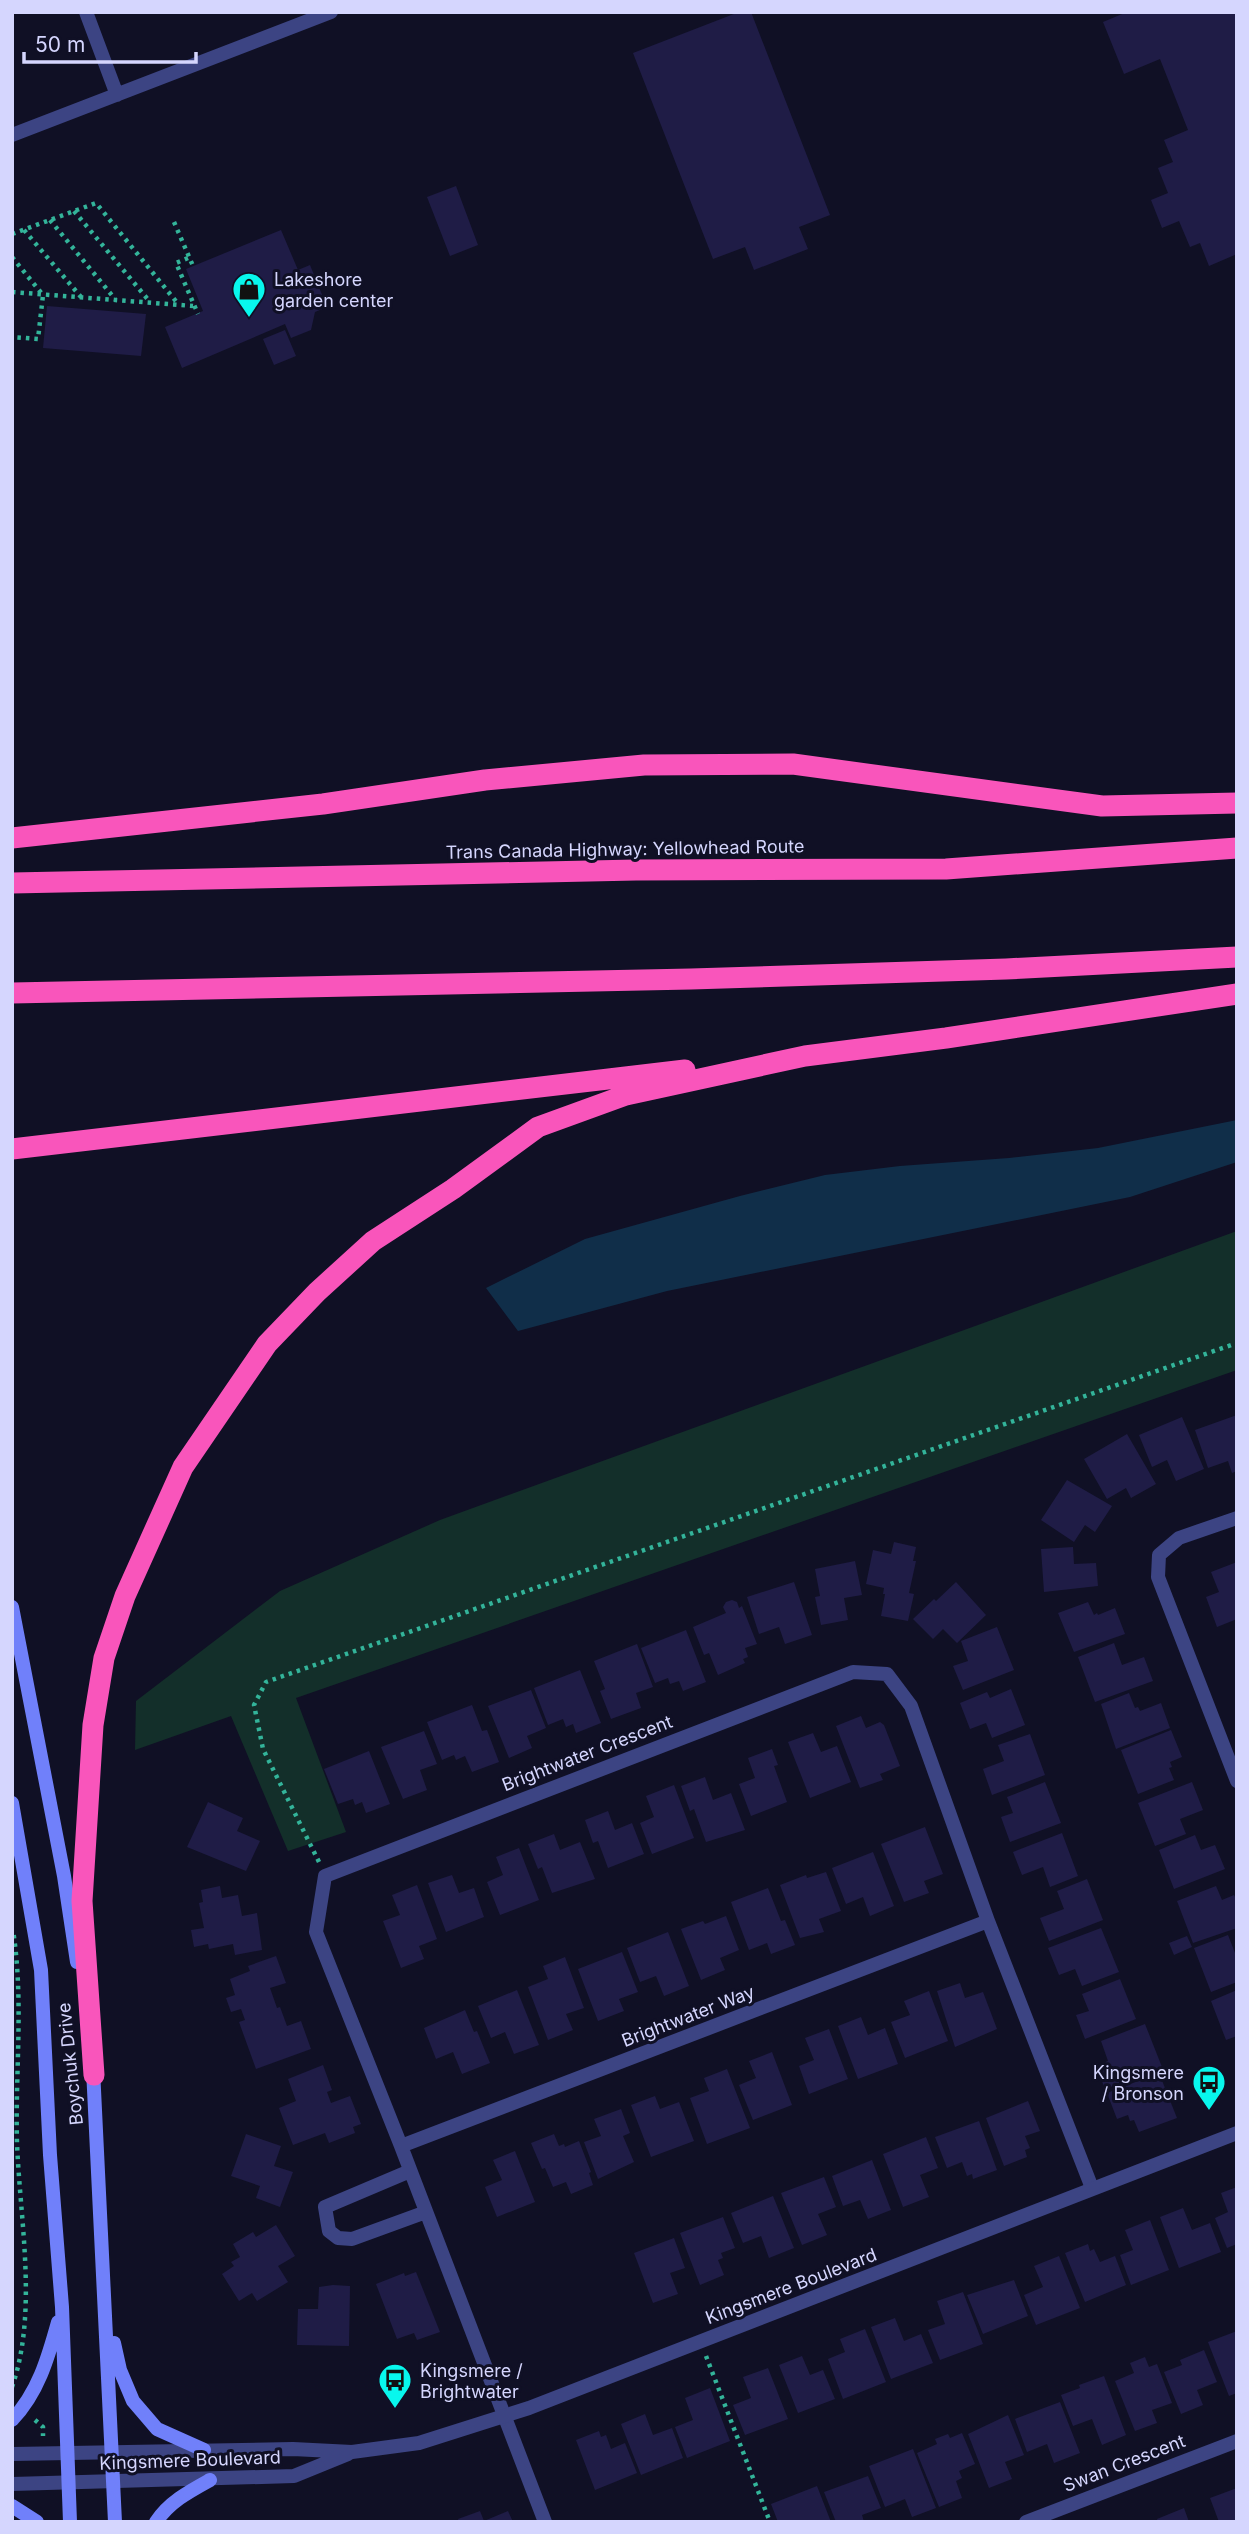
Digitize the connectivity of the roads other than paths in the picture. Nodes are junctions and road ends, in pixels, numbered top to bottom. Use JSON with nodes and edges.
{"nodes":[{"id":1,"x":86,"y":12,"type":"edge"},
{"id":2,"x":331,"y":12,"type":"edge"},
{"id":3,"x":117,"y":95,"type":"junction"},
{"id":4,"x":12,"y":135,"type":"edge"},
{"id":5,"x":1237,"y":803,"type":"edge"},
{"id":6,"x":12,"y":838,"type":"edge"},
{"id":7,"x":1237,"y":848,"type":"edge"},
{"id":8,"x":12,"y":883,"type":"edge"},
{"id":9,"x":1237,"y":957,"type":"edge"},
{"id":10,"x":12,"y":993,"type":"edge"},
{"id":11,"x":1237,"y":994,"type":"edge"},
{"id":12,"x":805,"y":1056,"type":"junction"},
{"id":13,"x":12,"y":1149,"type":"edge"},
{"id":14,"x":1237,"y":1518,"type":"edge"},
{"id":15,"x":12,"y":1607,"type":"edge"},
{"id":16,"x":1237,"y":1781,"type":"edge"},
{"id":17,"x":12,"y":1803,"type":"edge"},
{"id":18,"x":988,"y":1921,"type":"junction"},
{"id":19,"x":94,"y":2075,"type":"junction"},
{"id":20,"x":1237,"y":2133,"type":"edge"},
{"id":21,"x":401,"y":2146,"type":"junction"},
{"id":22,"x":410,"y":2171,"type":"junction"},
{"id":23,"x":1092,"y":2188,"type":"junction"},
{"id":24,"x":426,"y":2212,"type":"junction"},
{"id":25,"x":105,"y":2300,"type":"junction"},
{"id":26,"x":62,"y":2307,"type":"junction"},
{"id":27,"x":504,"y":2417,"type":"junction"},
{"id":28,"x":12,"y":2420,"type":"edge"},
{"id":29,"x":1237,"y":2441,"type":"edge"},
{"id":30,"x":204,"y":2450,"type":"junction"},
{"id":31,"x":66,"y":2452,"type":"junction"},
{"id":32,"x":352,"y":2452,"type":"junction"},
{"id":33,"x":12,"y":2454,"type":"edge"},
{"id":34,"x":112,"y":2454,"type":"junction"},
{"id":35,"x":210,"y":2480,"type":"junction"},
{"id":36,"x":112,"y":2482,"type":"junction"},
{"id":37,"x":67,"y":2483,"type":"junction"},
{"id":38,"x":12,"y":2484,"type":"edge"},
{"id":39,"x":12,"y":2506,"type":"edge"},
{"id":40,"x":37,"y":2522,"type":"edge"},
{"id":41,"x":70,"y":2522,"type":"edge"},
{"id":42,"x":115,"y":2522,"type":"edge"},
{"id":43,"x":156,"y":2522,"type":"edge"},
{"id":44,"x":545,"y":2522,"type":"edge"},
{"id":45,"x":1026,"y":2522,"type":"edge"}],
"edges":[{"from":1,"to":3,"type":"street"},
{"from":2,"to":3,"type":"street"},
{"from":3,"to":4,"type":"street"},
{"from":5,"to":6,"type":"highway"},
{"from":7,"to":8,"type":"highway","name":"Trans Canada Highway: Yellowhead Route"},
{"from":9,"to":10,"type":"highway"},
{"from":11,"to":12,"type":"highway"},
{"from":12,"to":13,"type":"highway"},
{"from":12,"to":19,"type":"highway"},
{"from":14,"to":16,"type":"street"},
{"from":15,"to":19,"type":"main road","name":"Boychuk Drive"},
{"from":17,"to":26,"type":"main road","name":"Boychuk Drive"},
{"from":18,"to":21,"type":"street","name":"Brightwater Way"},
{"from":18,"to":21,"type":"street","name":"Brightwater Crescent"},
{"from":18,"to":23,"type":"street","name":"Brightwater Crescent"},
{"from":19,"to":25,"type":"main road","name":"Boychuk Drive"},
{"from":20,"to":23,"type":"street","name":"Kingsmere Boulevard"},
{"from":21,"to":22,"type":"street","name":"Brightwater Crescent"},
{"from":22,"to":24,"type":"street","name":"Brightwater Crescent"},
{"from":22,"to":24,"type":"street"},
{"from":23,"to":27,"type":"street","name":"Kingsmere Boulevard"},
{"from":24,"to":27,"type":"street","name":"Brightwater Crescent"},
{"from":25,"to":30,"type":"main road"},
{"from":25,"to":34,"type":"main road","name":"Boychuk Drive"},
{"from":26,"to":28,"type":"main road"},
{"from":26,"to":31,"type":"main road","name":"Boychuk Drive"},
{"from":27,"to":32,"type":"street","name":"Kingsmere Boulevard"},
{"from":27,"to":44,"type":"street","name":"Brightwater Crescent"},
{"from":29,"to":45,"type":"street","name":"Swan Crescent"},
{"from":30,"to":32,"type":"street","name":"Kingsmere Boulevard"},
{"from":30,"to":34,"type":"street","name":"Kingsmere Boulevard"},
{"from":31,"to":33,"type":"street","name":"Kingsmere Boulevard"},
{"from":31,"to":34,"type":"street","name":"Kingsmere Boulevard"},
{"from":31,"to":37,"type":"main road","name":"Boychuk Drive"},
{"from":32,"to":35,"type":"street","name":"Kingsmere Boulevard"},
{"from":34,"to":36,"type":"main road","name":"Boychuk Drive"},
{"from":35,"to":36,"type":"street","name":"Kingsmere Boulevard"},
{"from":35,"to":43,"type":"main road"},
{"from":36,"to":37,"type":"street","name":"Kingsmere Boulevard"},
{"from":36,"to":42,"type":"main road","name":"Boychuk Drive"},
{"from":37,"to":38,"type":"street","name":"Kingsmere Boulevard"},
{"from":37,"to":41,"type":"main road","name":"Boychuk Drive"},
{"from":39,"to":40,"type":"main road"}]}
